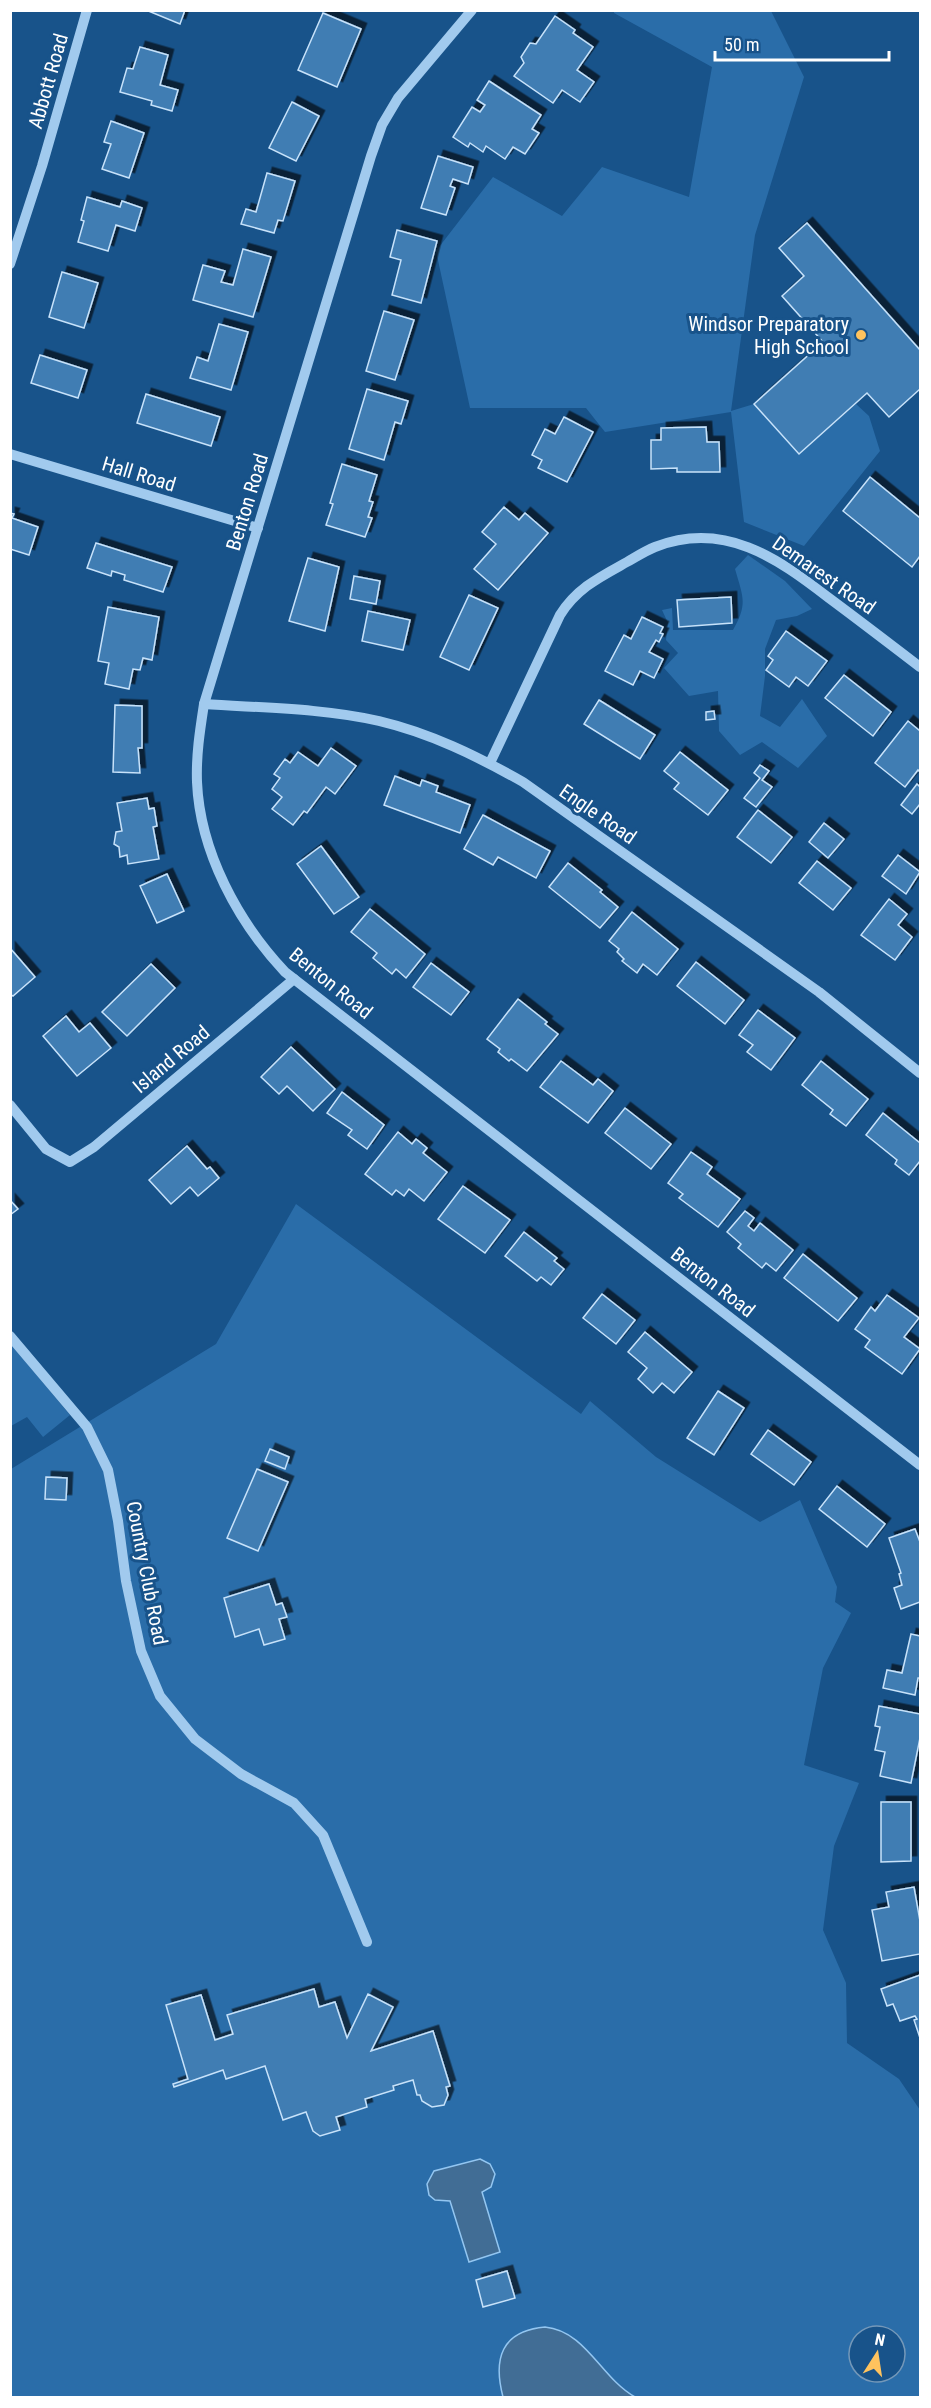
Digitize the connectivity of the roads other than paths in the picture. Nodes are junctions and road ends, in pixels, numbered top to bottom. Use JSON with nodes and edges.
{"nodes":[{"id":1,"x":87,"y":10,"type":"edge"},
{"id":2,"x":472,"y":10,"type":"edge"},
{"id":3,"x":10,"y":264,"type":"edge"},
{"id":4,"x":10,"y":454,"type":"edge"},
{"id":5,"x":258,"y":528,"type":"junction"},
{"id":6,"x":921,"y":667,"type":"edge"},
{"id":7,"x":204,"y":704,"type":"junction"},
{"id":8,"x":490,"y":763,"type":"junction"},
{"id":9,"x":294,"y":979,"type":"junction"},
{"id":10,"x":921,"y":1073,"type":"edge"},
{"id":11,"x":10,"y":1105,"type":"edge"},
{"id":12,"x":10,"y":1336,"type":"edge"},
{"id":13,"x":921,"y":1465,"type":"edge"},
{"id":14,"x":367,"y":1942,"type":"dead end"}],
"edges":[{"from":1,"to":3,"type":"street","name":"Abbott Road"},
{"from":2,"to":5,"type":"street","name":"Benton Road"},
{"from":4,"to":5,"type":"street","name":"Hall Road"},
{"from":5,"to":7,"type":"street","name":"Benton Road"},
{"from":6,"to":8,"type":"street","name":"Demarest Road"},
{"from":7,"to":8,"type":"street","name":"Engle Road"},
{"from":7,"to":9,"type":"street","name":"Benton Road"},
{"from":8,"to":10,"type":"street","name":"Engle Road"},
{"from":9,"to":11,"type":"street","name":"Island Road"},
{"from":9,"to":13,"type":"street","name":"Benton Road"},
{"from":12,"to":14,"type":"street","name":"Country Club Road"}]}
